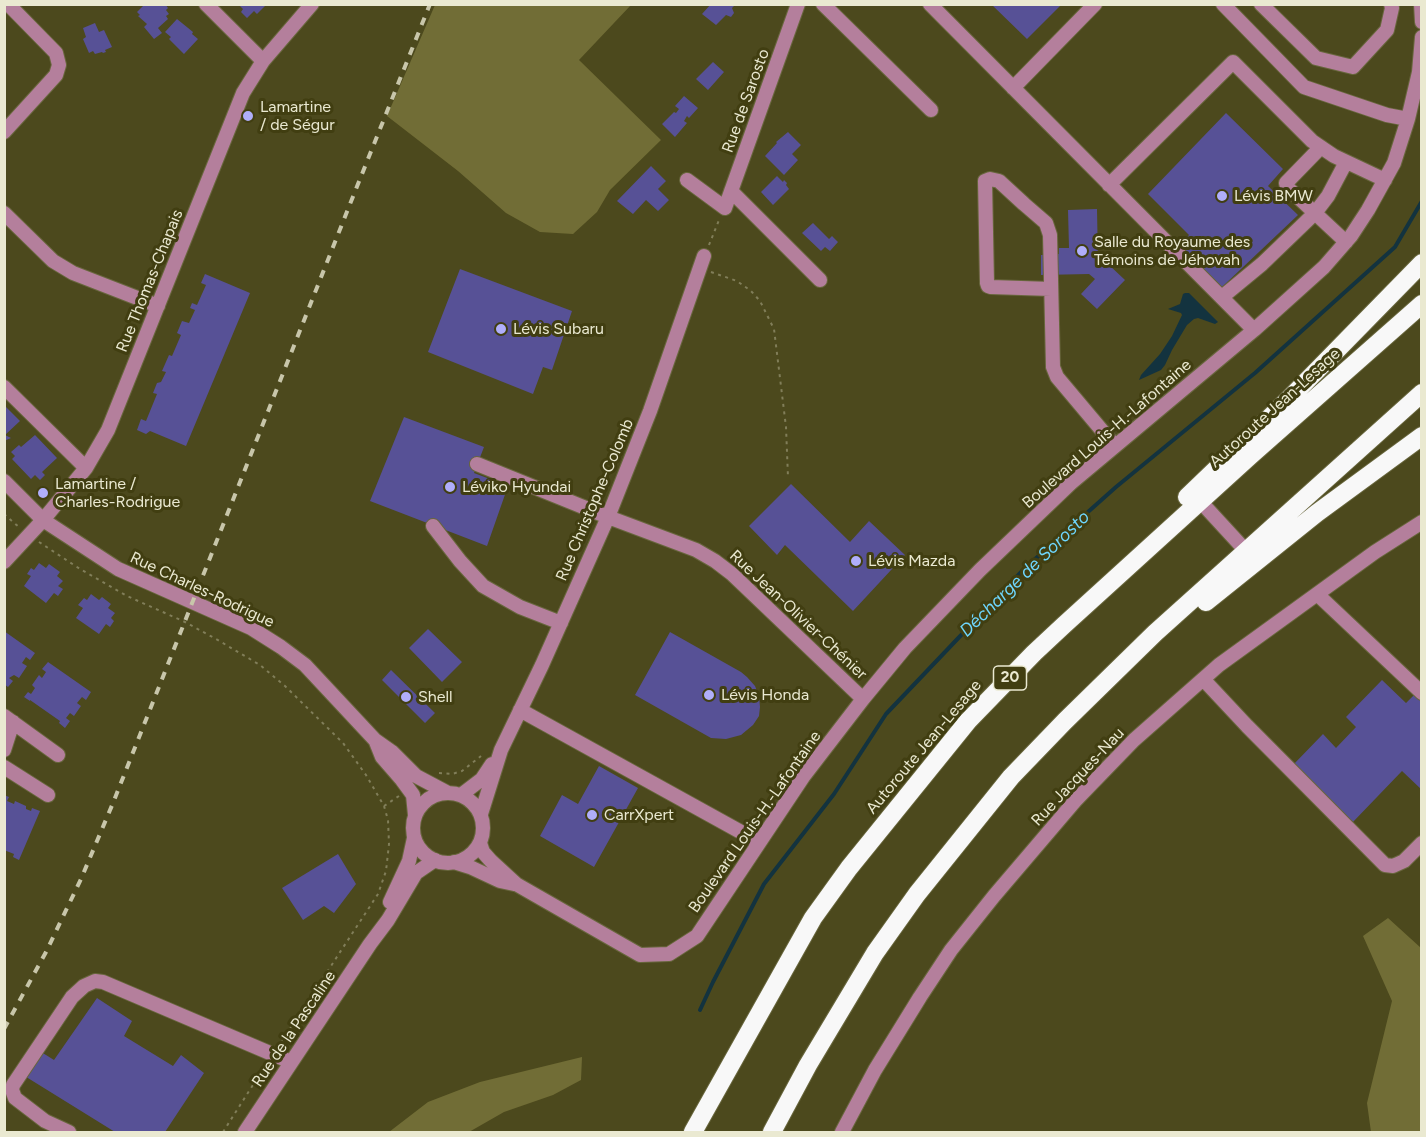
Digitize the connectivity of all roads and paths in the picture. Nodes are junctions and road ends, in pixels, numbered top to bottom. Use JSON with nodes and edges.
{"nodes":[{"id":1,"x":8,"y":4,"type":"edge"},
{"id":2,"x":206,"y":4,"type":"edge"},
{"id":3,"x":312,"y":4,"type":"edge"},
{"id":4,"x":798,"y":4,"type":"edge"},
{"id":5,"x":822,"y":4,"type":"edge"},
{"id":6,"x":930,"y":4,"type":"edge"},
{"id":7,"x":1095,"y":4,"type":"edge"},
{"id":8,"x":1223,"y":4,"type":"edge"},
{"id":9,"x":1261,"y":4,"type":"edge"},
{"id":10,"x":1391,"y":4,"type":"edge"},
{"id":11,"x":1421,"y":4,"type":"edge"},
{"id":12,"x":1422,"y":22,"type":"edge"},
{"id":13,"x":1422,"y":37,"type":"edge"},
{"id":14,"x":263,"y":61,"type":"junction"},
{"id":15,"x":1013,"y":88,"type":"junction"},
{"id":16,"x":931,"y":110,"type":"dead end"},
{"id":17,"x":1408,"y":119,"type":"junction"},
{"id":18,"x":4,"y":132,"type":"edge"},
{"id":19,"x":1321,"y":147,"type":"junction"},
{"id":20,"x":1346,"y":162,"type":"junction"},
{"id":21,"x":687,"y":180,"type":"dead end"},
{"id":22,"x":1385,"y":180,"type":"junction"},
{"id":23,"x":1109,"y":185,"type":"junction"},
{"id":24,"x":731,"y":191,"type":"junction"},
{"id":25,"x":724,"y":208,"type":"junction"},
{"id":26,"x":4,"y":213,"type":"edge"},
{"id":27,"x":1315,"y":213,"type":"junction"},
{"id":28,"x":1346,"y":242,"type":"junction"},
{"id":29,"x":702,"y":262,"type":"junction"},
{"id":30,"x":1422,"y":263,"type":"edge"},
{"id":31,"x":820,"y":280,"type":"dead end"},
{"id":32,"x":1051,"y":288,"type":"junction"},
{"id":33,"x":1222,"y":297,"type":"junction"},
{"id":34,"x":1422,"y":304,"type":"edge"},
{"id":35,"x":158,"y":306,"type":"junction"},
{"id":36,"x":1254,"y":330,"type":"junction"},
{"id":37,"x":4,"y":387,"type":"edge"},
{"id":38,"x":1422,"y":393,"type":"edge"},
{"id":39,"x":1422,"y":436,"type":"edge"},
{"id":40,"x":1115,"y":446,"type":"junction"},
{"id":41,"x":477,"y":464,"type":"dead end"},
{"id":42,"x":86,"y":468,"type":"junction"},
{"id":43,"x":788,"y":477,"type":"dead end"},
{"id":44,"x":4,"y":481,"type":"edge"},
{"id":45,"x":1200,"y":501,"type":"junction"},
{"id":46,"x":4,"y":514,"type":"edge"},
{"id":47,"x":608,"y":517,"type":"junction"},
{"id":48,"x":43,"y":520,"type":"junction"},
{"id":49,"x":1422,"y":522,"type":"edge"},
{"id":50,"x":433,"y":526,"type":"dead end"},
{"id":51,"x":29,"y":535,"type":"junction"},
{"id":52,"x":1246,"y":551,"type":"junction"},
{"id":53,"x":4,"y":562,"type":"edge"},
{"id":54,"x":1317,"y":594,"type":"junction"},
{"id":55,"x":561,"y":623,"type":"junction"},
{"id":56,"x":1034,"y":653,"type":"junction"},
{"id":57,"x":1123,"y":664,"type":"junction"},
{"id":58,"x":1203,"y":679,"type":"junction"},
{"id":59,"x":1422,"y":693,"type":"edge"},
{"id":60,"x":863,"y":699,"type":"junction"},
{"id":61,"x":520,"y":710,"type":"junction"},
{"id":62,"x":9,"y":719,"type":"edge"},
{"id":63,"x":375,"y":741,"type":"junction"},
{"id":64,"x":4,"y":750,"type":"edge"},
{"id":65,"x":501,"y":750,"type":"junction"},
{"id":66,"x":58,"y":755,"type":"dead end"},
{"id":67,"x":4,"y":767,"type":"edge"},
{"id":68,"x":454,"y":794,"type":"junction"},
{"id":69,"x":48,"y":795,"type":"dead end"},
{"id":70,"x":481,"y":814,"type":"junction"},
{"id":71,"x":415,"y":815,"type":"junction"},
{"id":72,"x":414,"y":838,"type":"junction"},
{"id":73,"x":759,"y":842,"type":"junction"},
{"id":74,"x":480,"y":843,"type":"junction"},
{"id":75,"x":1422,"y":843,"type":"edge"},
{"id":76,"x":435,"y":860,"type":"junction"},
{"id":77,"x":453,"y":862,"type":"junction"},
{"id":78,"x":516,"y":884,"type":"junction"},
{"id":79,"x":370,"y":944,"type":"junction"},
{"id":80,"x":273,"y":1054,"type":"junction"},
{"id":81,"x":291,"y":1062,"type":"junction"},
{"id":82,"x":69,"y":1132,"type":"edge"},
{"id":83,"x":223,"y":1132,"type":"edge"},
{"id":84,"x":245,"y":1132,"type":"edge"},
{"id":85,"x":693,"y":1132,"type":"edge"},
{"id":86,"x":772,"y":1132,"type":"edge"},
{"id":87,"x":842,"y":1132,"type":"edge"}],
"edges":[{"from":1,"to":18,"type":"street"},
{"from":2,"to":14,"type":"street"},
{"from":3,"to":14,"type":"street","name":"Rue Thomas-Chapais"},
{"from":4,"to":24,"type":"street","name":"Rue de Sarosto"},
{"from":5,"to":16,"type":"street"},
{"from":6,"to":15,"type":"street"},
{"from":7,"to":15,"type":"street"},
{"from":8,"to":17,"type":"street"},
{"from":9,"to":10,"type":"street"},
{"from":11,"to":12,"type":"street"},
{"from":13,"to":17,"type":"street","name":"Boulevard Louis-H.-Lafontaine"},
{"from":14,"to":35,"type":"street","name":"Rue Thomas-Chapais"},
{"from":15,"to":23,"type":"street"},
{"from":17,"to":22,"type":"street","name":"Boulevard Louis-H.-Lafontaine"},
{"from":19,"to":20,"type":"street"},
{"from":19,"to":23,"type":"street"},
{"from":19,"to":27,"type":"street"},
{"from":20,"to":22,"type":"street"},
{"from":20,"to":27,"type":"street"},
{"from":21,"to":25,"type":"street"},
{"from":22,"to":28,"type":"street","name":"Boulevard Louis-H.-Lafontaine"},
{"from":23,"to":33,"type":"street"},
{"from":24,"to":25,"type":"street","name":"Rue de Sarosto"},
{"from":24,"to":31,"type":"street"},
{"from":25,"to":29,"type":"path"},
{"from":26,"to":35,"type":"street"},
{"from":27,"to":28,"type":"street"},
{"from":27,"to":33,"type":"street"},
{"from":28,"to":36,"type":"street","name":"Boulevard Louis-H.-Lafontaine"},
{"from":29,"to":43,"type":"path"},
{"from":29,"to":47,"type":"street","name":"Rue Christophe-Colomb"},
{"from":30,"to":56,"type":"highway"},
{"from":32,"to":32,"type":"street"},
{"from":32,"to":40,"type":"street"},
{"from":33,"to":36,"type":"street"},
{"from":34,"to":45,"type":"highway","name":"Autoroute Jean-Lesage","number":"20"},
{"from":35,"to":42,"type":"street","name":"Rue Thomas-Chapais"},
{"from":36,"to":40,"type":"street","name":"Boulevard Louis-H.-Lafontaine"},
{"from":37,"to":42,"type":"street"},
{"from":38,"to":52,"type":"highway"},
{"from":39,"to":57,"type":"highway"},
{"from":40,"to":60,"type":"street","name":"Boulevard Louis-H.-Lafontaine"},
{"from":41,"to":47,"type":"street","name":"Rue Jean-Olivier-Chénier"},
{"from":42,"to":48,"type":"street","name":"Rue Thomas-Chapais"},
{"from":44,"to":48,"type":"street","name":"Rue Charles-Rodrigue"},
{"from":45,"to":52,"type":"street"},
{"from":45,"to":56,"type":"highway","name":"Autoroute Jean-Lesage","number":"20"},
{"from":46,"to":51,"type":"path"},
{"from":47,"to":55,"type":"street","name":"Rue Christophe-Colomb"},
{"from":47,"to":60,"type":"street","name":"Rue Jean-Olivier-Chénier"},
{"from":48,"to":51,"type":"street","name":"Rue Thomas-Chapais"},
{"from":48,"to":63,"type":"street","name":"Rue Charles-Rodrigue"},
{"from":49,"to":54,"type":"street","name":"Rue Jacques-Nau"},
{"from":50,"to":55,"type":"street"},
{"from":51,"to":53,"type":"street","name":"Rue Thomas-Chapais"},
{"from":51,"to":80,"type":"path"},
{"from":52,"to":57,"type":"highway"},
{"from":54,"to":58,"type":"street","name":"Rue Jacques-Nau"},
{"from":54,"to":59,"type":"street"},
{"from":55,"to":61,"type":"street","name":"Rue Christophe-Colomb"},
{"from":56,"to":85,"type":"highway","name":"Autoroute Jean-Lesage","number":"20"},
{"from":57,"to":86,"type":"highway"},
{"from":58,"to":75,"type":"street"},
{"from":58,"to":87,"type":"street","name":"Rue Jacques-Nau"},
{"from":60,"to":73,"type":"street","name":"Boulevard Louis-H.-Lafontaine"},
{"from":61,"to":65,"type":"street","name":"Rue Christophe-Colomb"},
{"from":61,"to":73,"type":"street"},
{"from":62,"to":64,"type":"street"},
{"from":62,"to":66,"type":"street"},
{"from":63,"to":68,"type":"street","name":"Rue Charles-Rodrigue"},
{"from":63,"to":71,"type":"street","name":"Rue Charles-Rodrigue"},
{"from":65,"to":68,"type":"street","name":"Rue Christophe-Colomb"},
{"from":65,"to":70,"type":"street","name":"Rue Christophe-Colomb"},
{"from":67,"to":69,"type":"street"},
{"from":68,"to":70,"type":"street"},
{"from":68,"to":71,"type":"street"},
{"from":70,"to":74,"type":"street"},
{"from":71,"to":72,"type":"street"},
{"from":72,"to":76,"type":"street"},
{"from":72,"to":79,"type":"street","name":"Rue de la Pascaline"},
{"from":73,"to":78,"type":"street","name":"Boulevard Louis-H.-Lafontaine"},
{"from":74,"to":77,"type":"street"},
{"from":74,"to":78,"type":"street","name":"Boulevard Louis-H.-Lafontaine"},
{"from":76,"to":77,"type":"street"},
{"from":76,"to":79,"type":"street","name":"Rue de la Pascaline"},
{"from":77,"to":78,"type":"street","name":"Boulevard Louis-H.-Lafontaine"},
{"from":79,"to":81,"type":"street","name":"Rue de la Pascaline"},
{"from":80,"to":81,"type":"street"},
{"from":80,"to":82,"type":"street"},
{"from":80,"to":83,"type":"path"},
{"from":81,"to":84,"type":"street","name":"Rue de la Pascaline"}]}
